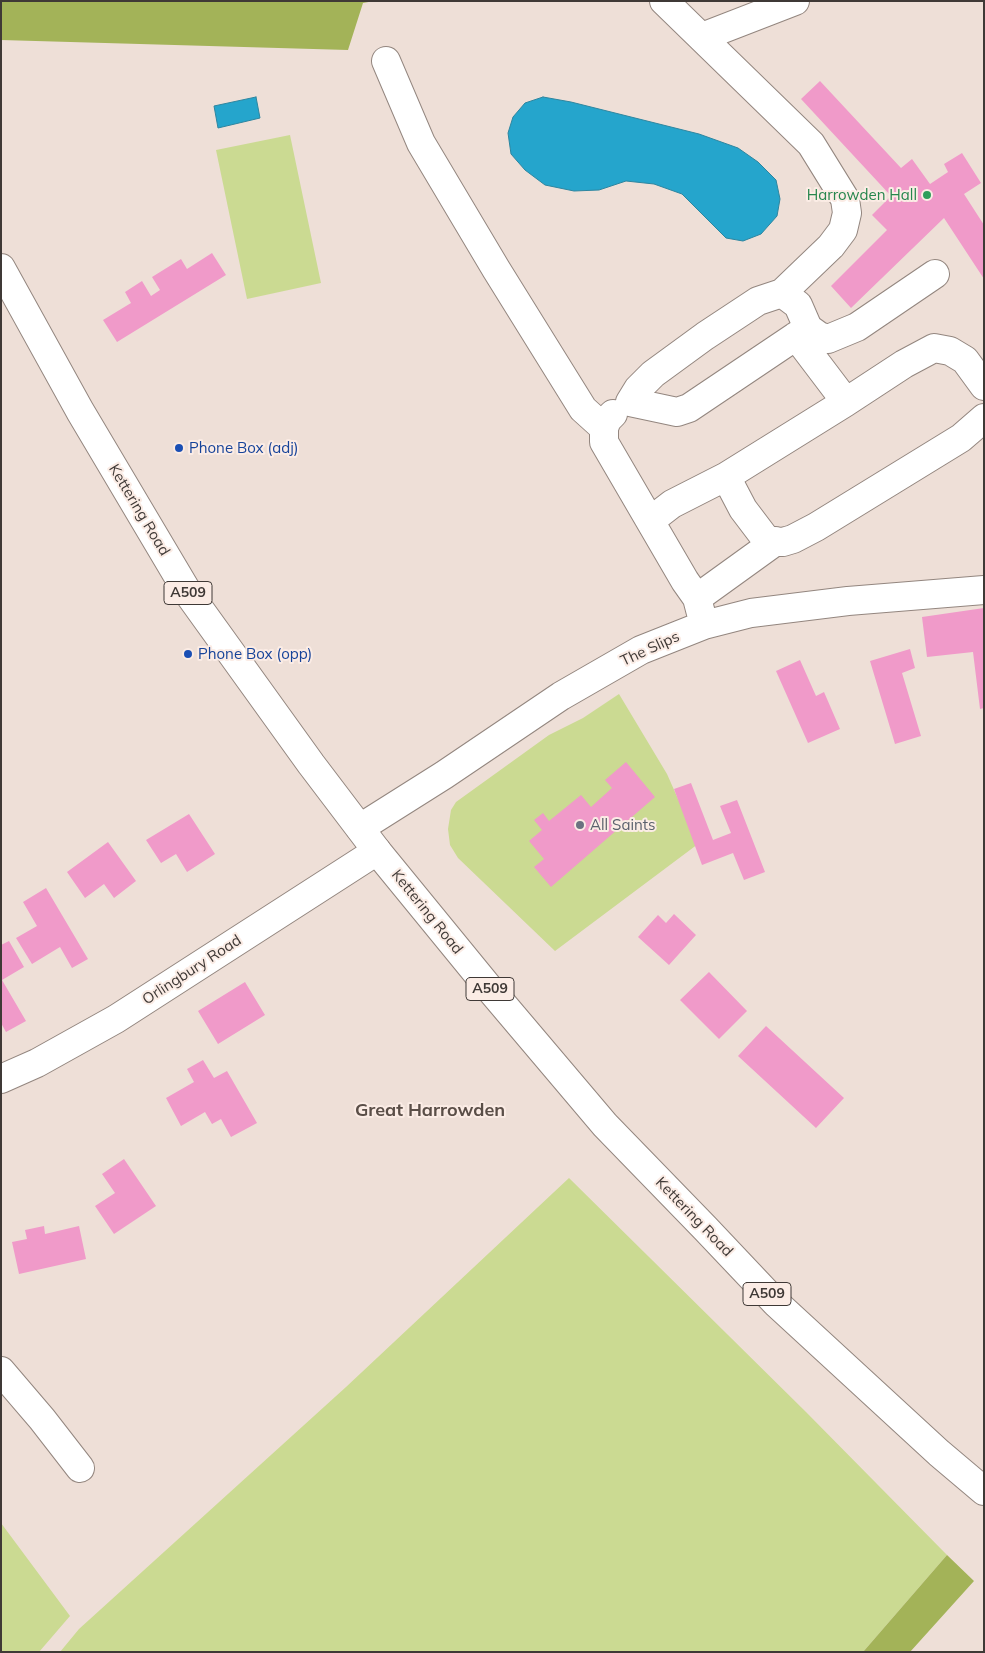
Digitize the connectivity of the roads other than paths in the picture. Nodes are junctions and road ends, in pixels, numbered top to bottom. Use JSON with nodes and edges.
{"nodes":[{"id":1,"x":664,"y":1,"type":"edge"},
{"id":2,"x":795,"y":1,"type":"edge"},
{"id":3,"x":702,"y":37,"type":"junction"},
{"id":4,"x":386,"y":61,"type":"dead end"},
{"id":5,"x":1,"y":268,"type":"edge"},
{"id":6,"x":935,"y":274,"type":"dead end"},
{"id":7,"x":782,"y":293,"type":"junction"},
{"id":8,"x":802,"y":332,"type":"junction"},
{"id":9,"x":984,"y":386,"type":"edge"},
{"id":10,"x":630,"y":402,"type":"junction"},
{"id":11,"x":846,"y":402,"type":"junction"},
{"id":12,"x":984,"y":418,"type":"edge"},
{"id":13,"x":604,"y":428,"type":"junction"},
{"id":14,"x":727,"y":476,"type":"junction"},
{"id":15,"x":650,"y":520,"type":"junction"},
{"id":16,"x":776,"y":542,"type":"junction"},
{"id":17,"x":984,"y":590,"type":"edge"},
{"id":18,"x":697,"y":598,"type":"junction"},
{"id":19,"x":704,"y":626,"type":"junction"},
{"id":20,"x":360,"y":828,"type":"junction"},
{"id":21,"x":377,"y":851,"type":"junction"},
{"id":22,"x":1,"y":1079,"type":"edge"},
{"id":23,"x":1,"y":1371,"type":"edge"},
{"id":24,"x":939,"y":1453,"type":"junction"},
{"id":25,"x":80,"y":1468,"type":"dead end"},
{"id":26,"x":984,"y":1473,"type":"edge"},
{"id":27,"x":984,"y":1491,"type":"edge"}],
"edges":[{"from":1,"to":3,"type":"main road"},
{"from":2,"to":3,"type":"main road"},
{"from":3,"to":7,"type":"main road"},
{"from":4,"to":13,"type":"main road"},
{"from":5,"to":20,"type":"main road","name":"Kettering Road","number":"A509"},
{"from":6,"to":8,"type":"main road"},
{"from":7,"to":8,"type":"main road"},
{"from":7,"to":10,"type":"main road"},
{"from":8,"to":10,"type":"main road"},
{"from":8,"to":11,"type":"main road"},
{"from":9,"to":11,"type":"main road"},
{"from":10,"to":13,"type":"main road"},
{"from":11,"to":14,"type":"main road"},
{"from":12,"to":16,"type":"main road"},
{"from":13,"to":15,"type":"main road"},
{"from":14,"to":15,"type":"main road"},
{"from":14,"to":16,"type":"main road"},
{"from":15,"to":18,"type":"main road"},
{"from":16,"to":18,"type":"main road"},
{"from":17,"to":19,"type":"main road","name":"The Slips"},
{"from":18,"to":19,"type":"main road"},
{"from":19,"to":20,"type":"main road","name":"The Slips"},
{"from":20,"to":21,"type":"main road","name":"Kettering Road","number":"A509"},
{"from":21,"to":22,"type":"main road","name":"Orlingbury Road"},
{"from":21,"to":24,"type":"main road","name":"Kettering Road","number":"A509"},
{"from":23,"to":25,"type":"main road"},
{"from":24,"to":26,"type":"main road"},
{"from":24,"to":27,"type":"main road","name":"Kettering Road","number":"A509"}]}
